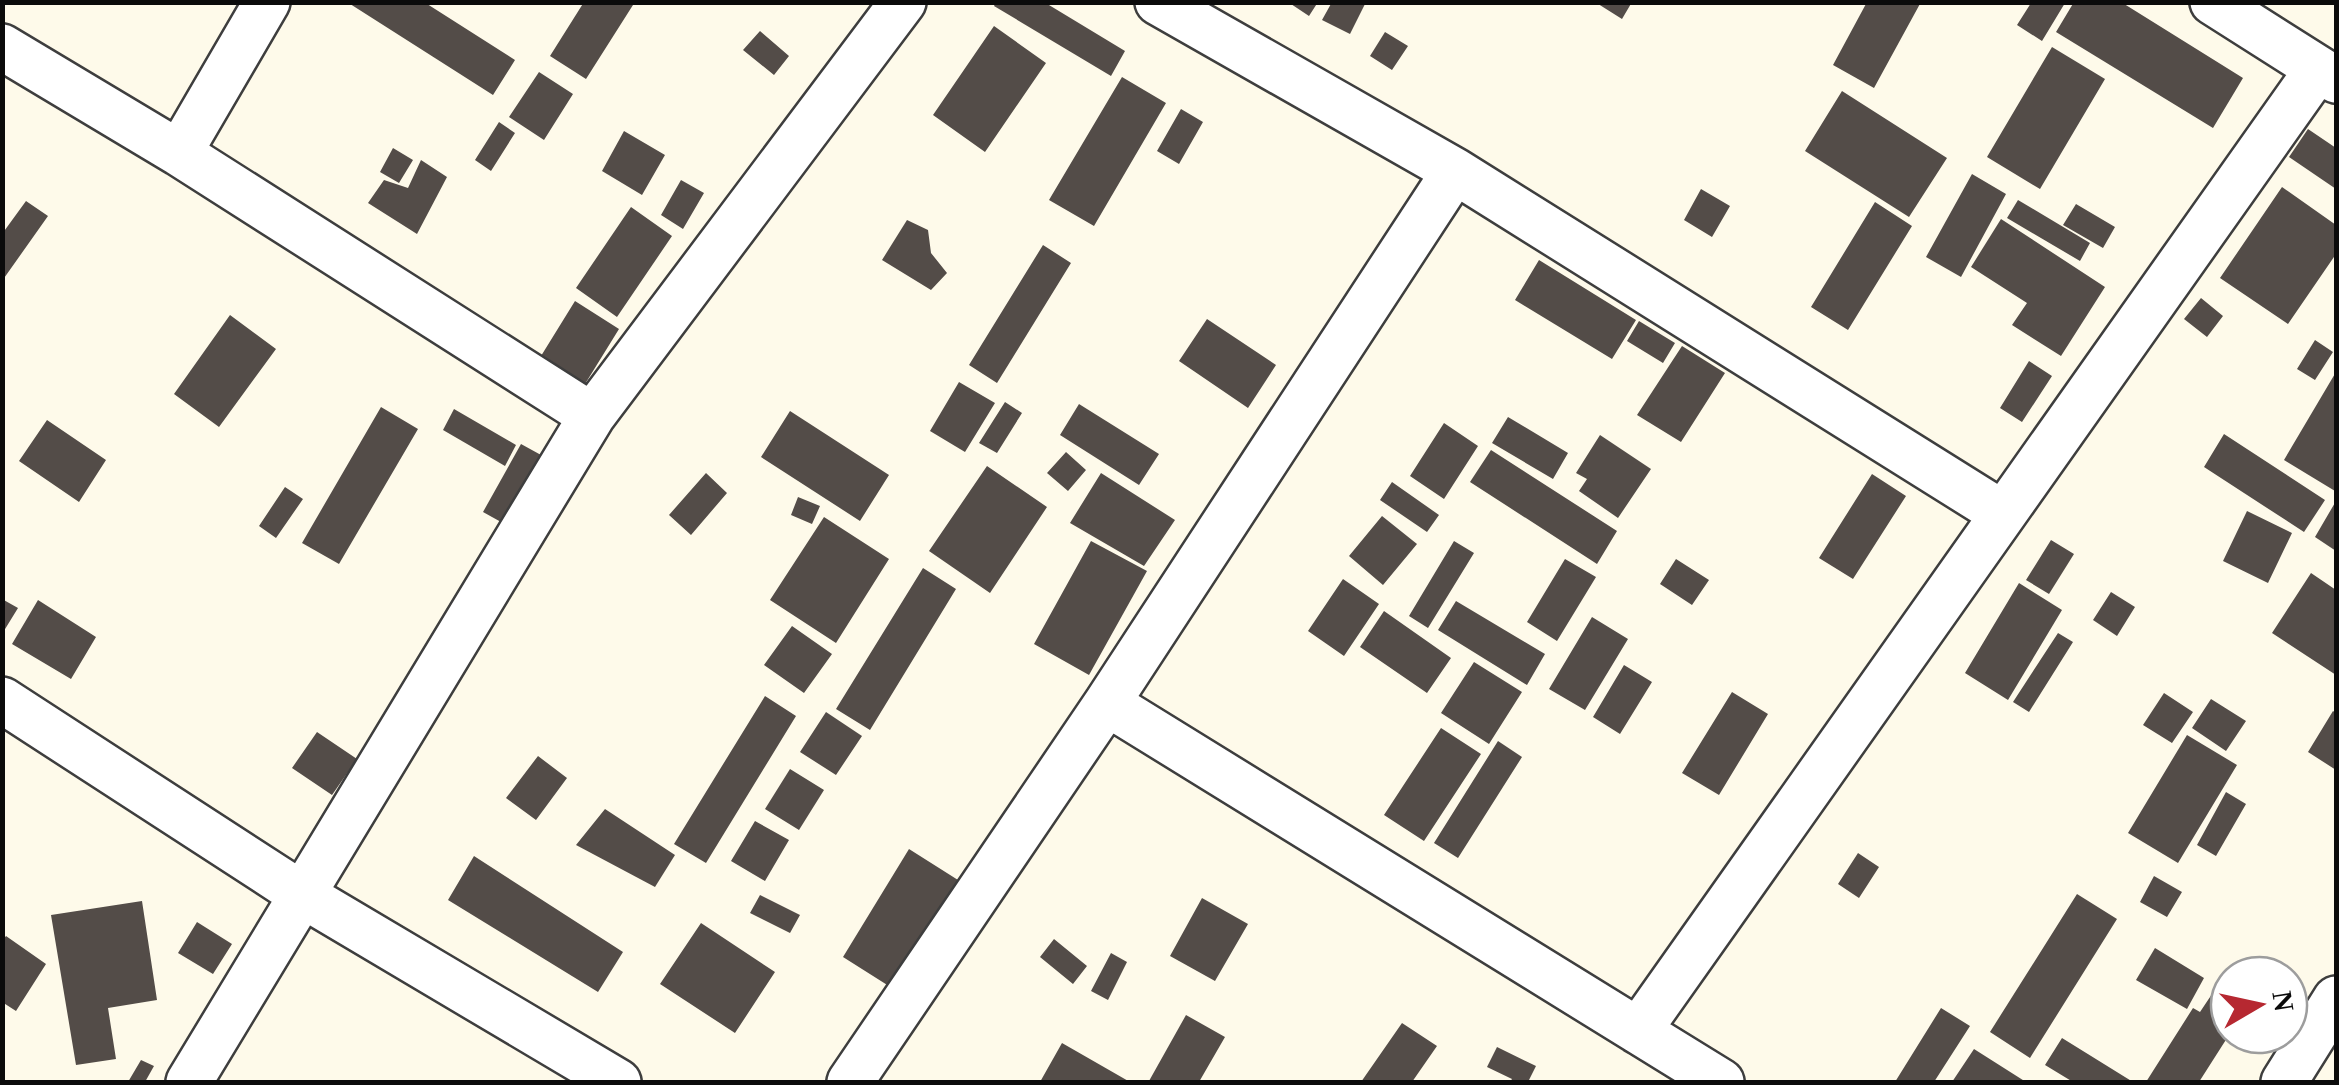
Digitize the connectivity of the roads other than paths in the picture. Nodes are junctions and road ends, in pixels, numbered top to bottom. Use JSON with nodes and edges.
{"nodes":[{"id":1,"x":268,"y":2,"type":"edge"},
{"id":2,"x":902,"y":2,"type":"edge"},
{"id":3,"x":1158,"y":2,"type":"edge"},
{"id":4,"x":2213,"y":2,"type":"edge"},
{"id":5,"x":2,"y":47,"type":"edge"},
{"id":6,"x":2328,"y":75,"type":"edge"},
{"id":7,"x":179,"y":153,"type":"junction"},
{"id":8,"x":1455,"y":170,"type":"junction"},
{"id":9,"x":592,"y":416,"type":"junction"},
{"id":10,"x":2003,"y":514,"type":"junction"},
{"id":11,"x":2,"y":700,"type":"edge"},
{"id":12,"x":1107,"y":703,"type":"junction"},
{"id":13,"x":301,"y":894,"type":"junction"},
{"id":14,"x":2336,"y":1000,"type":"edge"},
{"id":15,"x":1638,"y":1031,"type":"junction"},
{"id":16,"x":190,"y":1082,"type":"edge"},
{"id":17,"x":618,"y":1082,"type":"edge"},
{"id":18,"x":850,"y":1082,"type":"edge"},
{"id":19,"x":1721,"y":1082,"type":"edge"},
{"id":20,"x":2284,"y":1082,"type":"edge"}],
"edges":[{"from":1,"to":7,"type":"street"},
{"from":2,"to":9,"type":"street"},
{"from":3,"to":8,"type":"street"},
{"from":4,"to":6,"type":"street"},
{"from":5,"to":7,"type":"street"},
{"from":6,"to":10,"type":"street"},
{"from":7,"to":9,"type":"street"},
{"from":8,"to":10,"type":"street"},
{"from":8,"to":12,"type":"street"},
{"from":9,"to":13,"type":"street"},
{"from":10,"to":15,"type":"street"},
{"from":11,"to":13,"type":"street"},
{"from":12,"to":15,"type":"street"},
{"from":12,"to":18,"type":"street"},
{"from":13,"to":16,"type":"street"},
{"from":13,"to":17,"type":"street"},
{"from":14,"to":20,"type":"street"},
{"from":15,"to":19,"type":"street"}]}
